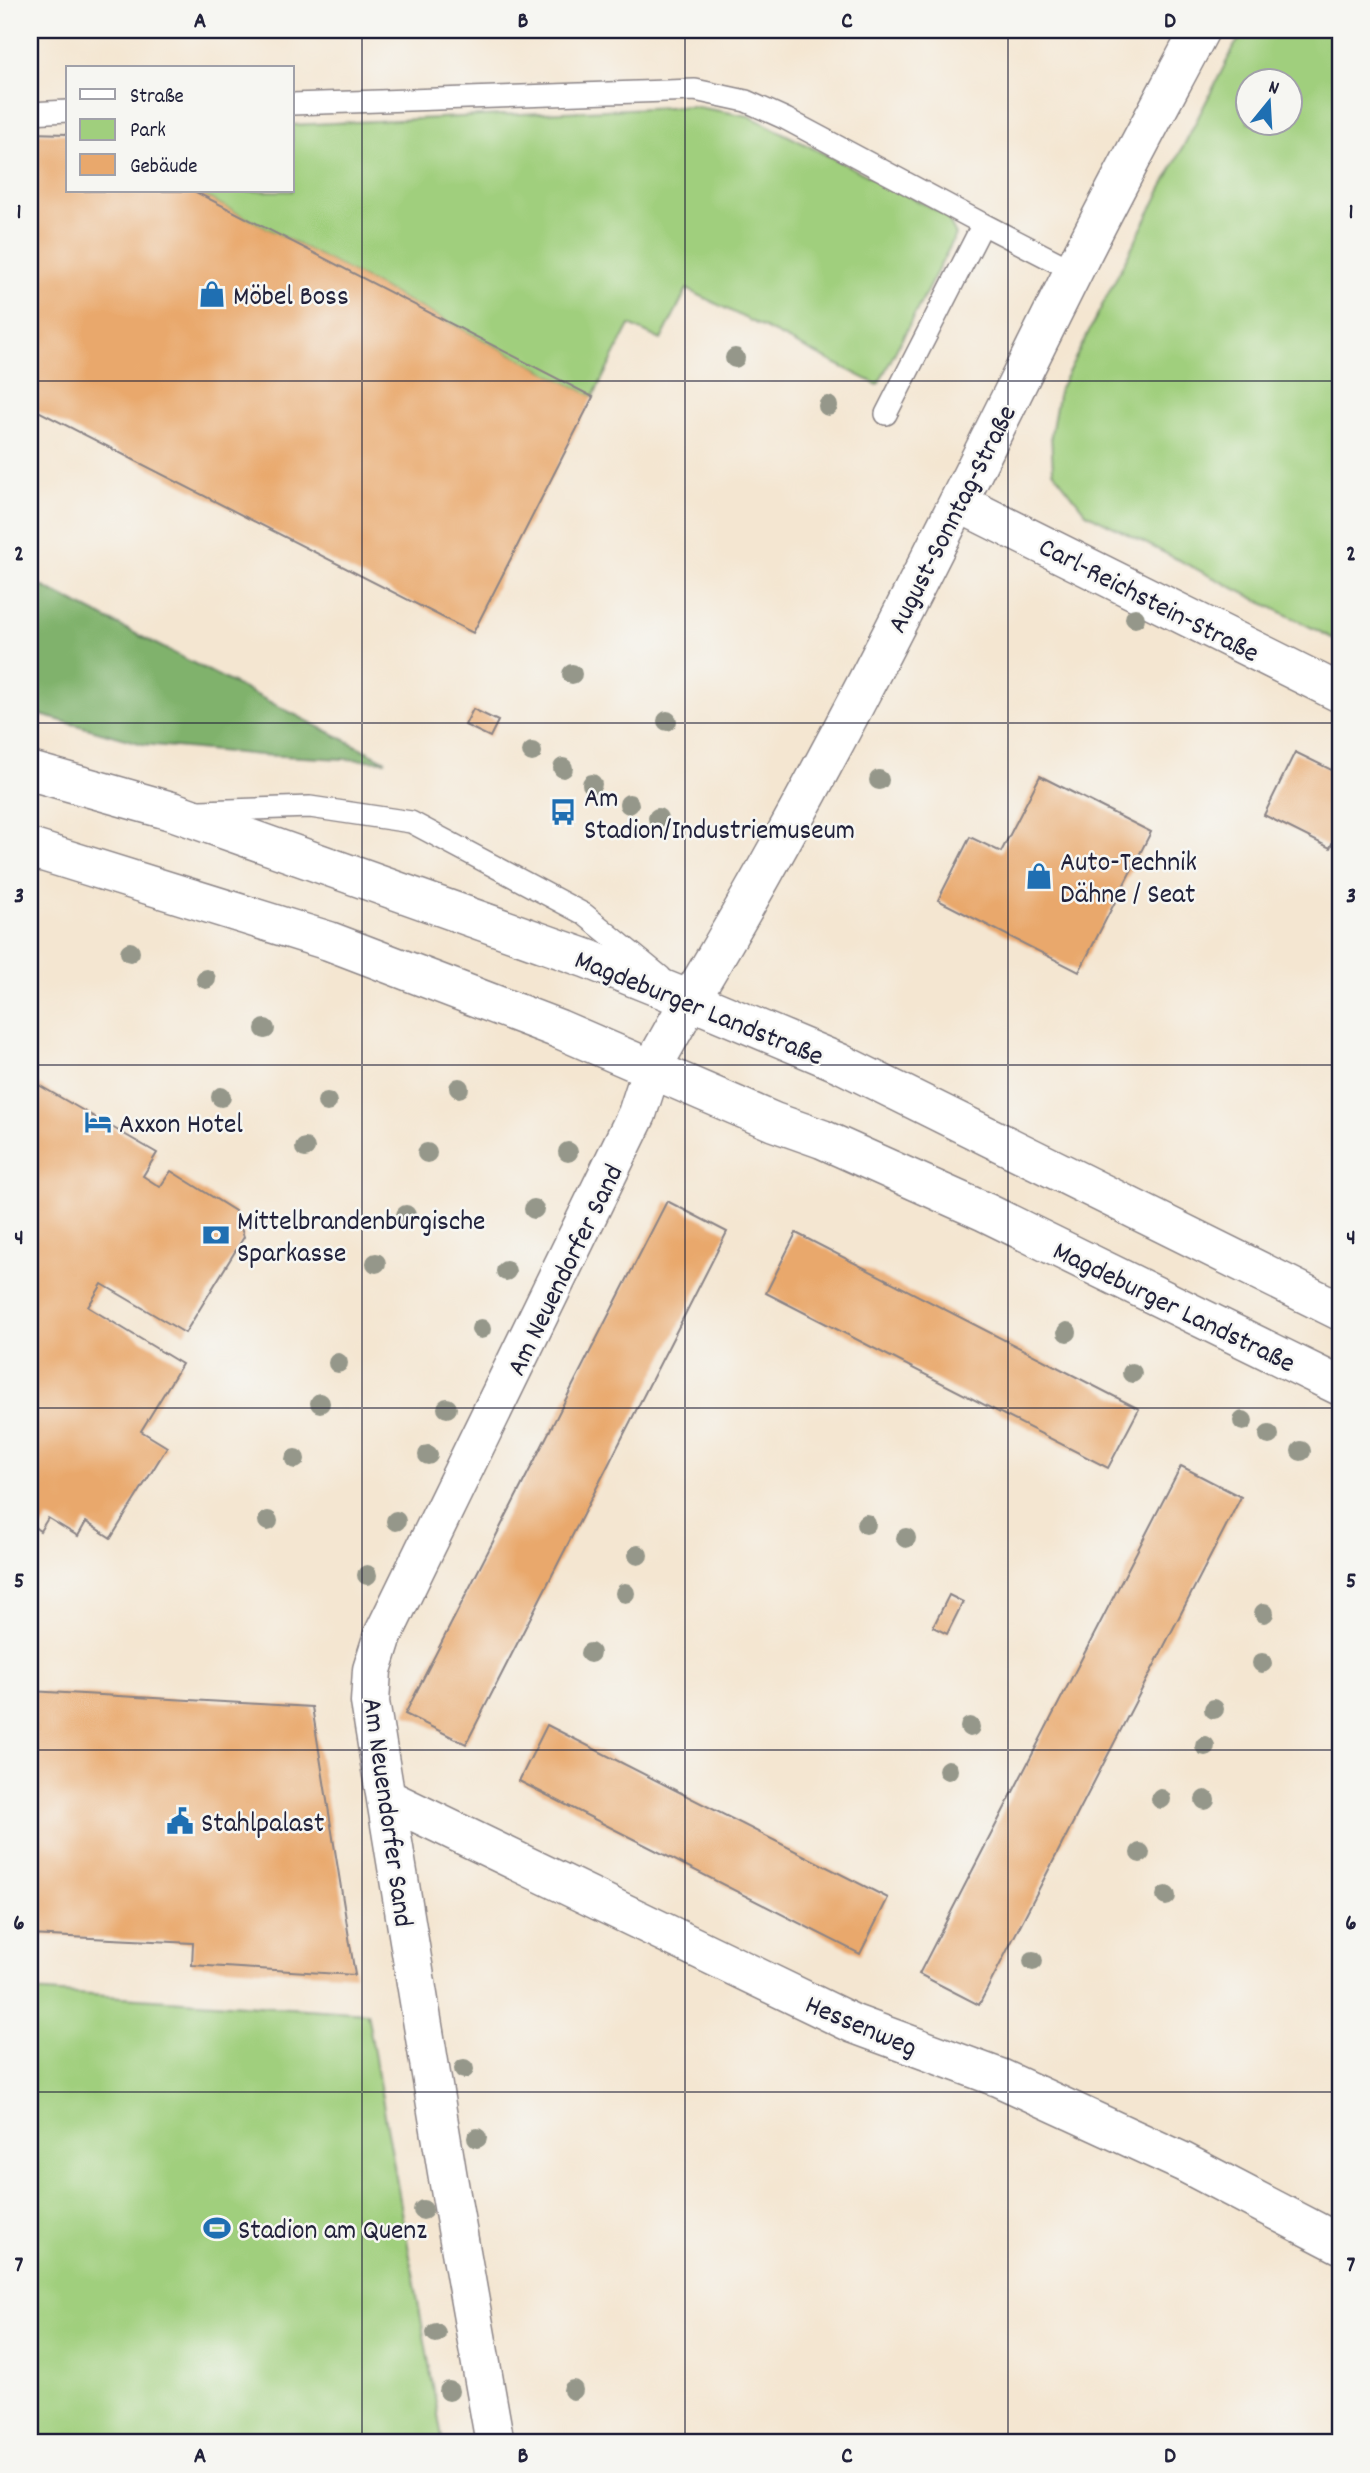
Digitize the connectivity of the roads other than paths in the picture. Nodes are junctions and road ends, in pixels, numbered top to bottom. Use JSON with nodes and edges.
{"nodes":[{"id":1,"x":1200,"y":30,"type":"edge"},
{"id":2,"x":294,"y":104,"type":"edge"},
{"id":3,"x":66,"y":111,"type":"edge"},
{"id":4,"x":30,"y":113,"type":"edge"},
{"id":5,"x":984,"y":224,"type":"junction"},
{"id":6,"x":1074,"y":271,"type":"junction"},
{"id":7,"x":886,"y":414,"type":"dead end"},
{"id":8,"x":959,"y":503,"type":"junction"},
{"id":9,"x":1340,"y":693,"type":"edge"},
{"id":10,"x":30,"y":771,"type":"edge"},
{"id":11,"x":175,"y":812,"type":"junction"},
{"id":12,"x":30,"y":848,"type":"edge"},
{"id":13,"x":690,"y":1000,"type":"junction"},
{"id":14,"x":652,"y":1068,"type":"junction"},
{"id":15,"x":1340,"y":1311,"type":"edge"},
{"id":16,"x":1340,"y":1386,"type":"edge"},
{"id":17,"x":386,"y":1798,"type":"junction"},
{"id":18,"x":1340,"y":2244,"type":"edge"},
{"id":19,"x":495,"y":2443,"type":"edge"}],
"edges":[{"from":1,"to":6,"type":"street","name":"August-Sonntag-Straße"},
{"from":2,"to":5,"type":"lane"},
{"from":3,"to":4,"type":"lane"},
{"from":5,"to":6,"type":"lane"},
{"from":5,"to":7,"type":"lane"},
{"from":6,"to":8,"type":"street","name":"August-Sonntag-Straße"},
{"from":8,"to":9,"type":"street","name":"Carl-Reichstein-Straße"},
{"from":8,"to":13,"type":"street","name":"August-Sonntag-Straße"},
{"from":10,"to":11,"type":"street","name":"Magdeburger Landstraße"},
{"from":11,"to":13,"type":"street","name":"Magdeburger Landstraße"},
{"from":11,"to":13,"type":"lane"},
{"from":12,"to":14,"type":"street","name":"Magdeburger Landstraße"},
{"from":13,"to":14,"type":"street","name":"August-Sonntag-Straße"},
{"from":13,"to":15,"type":"street","name":"Magdeburger Landstraße"},
{"from":14,"to":16,"type":"street","name":"Magdeburger Landstraße"},
{"from":14,"to":17,"type":"street","name":"Am Neuendorfer Sand"},
{"from":17,"to":18,"type":"street","name":"Hessenweg"},
{"from":17,"to":19,"type":"street","name":"Am Neuendorfer Sand"}]}
